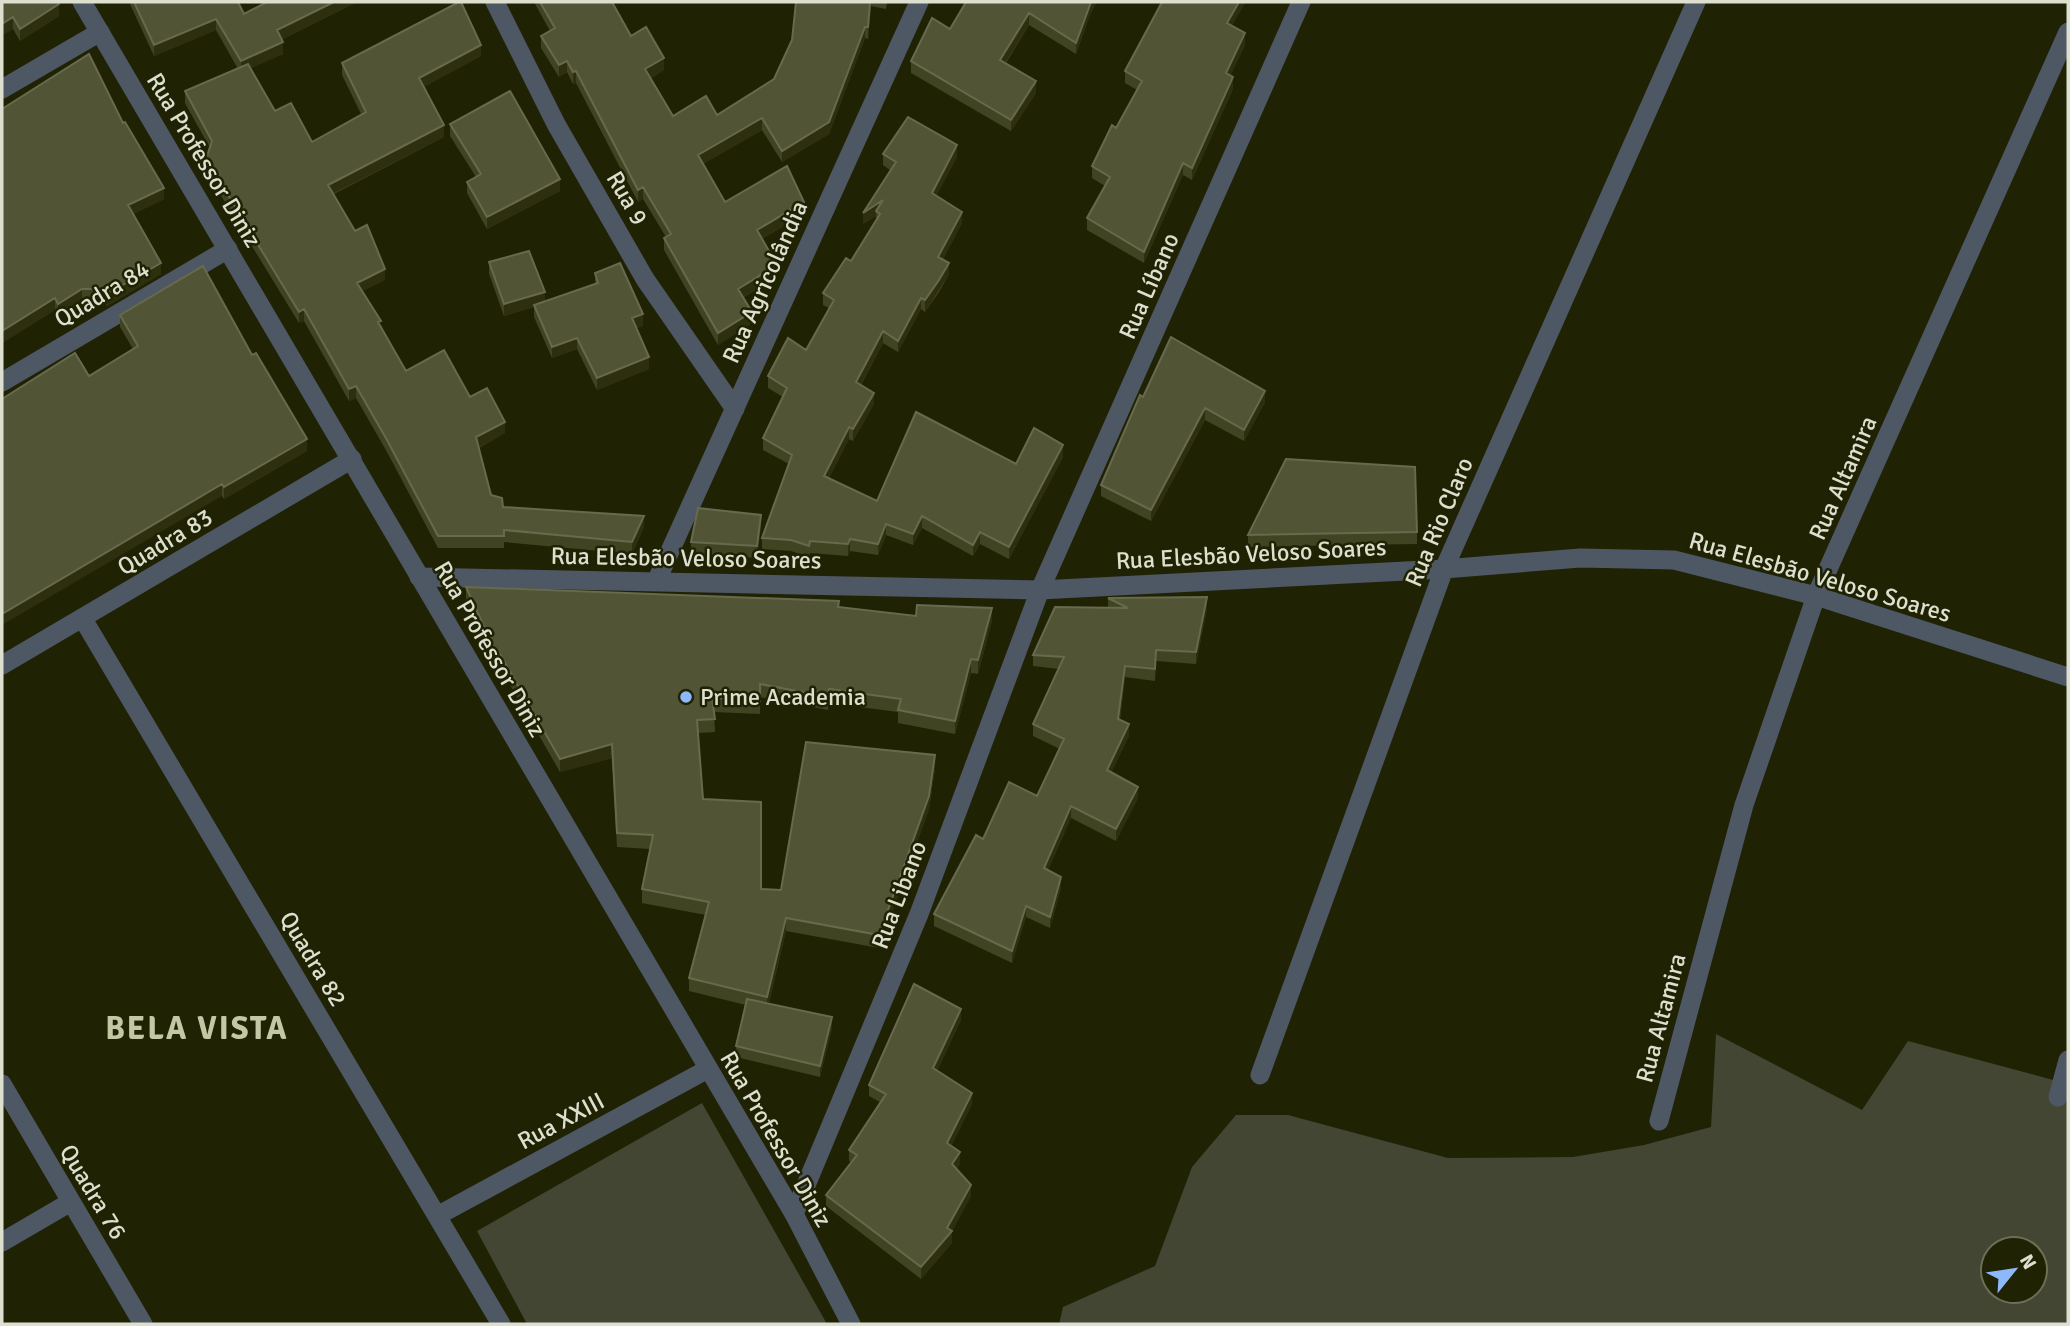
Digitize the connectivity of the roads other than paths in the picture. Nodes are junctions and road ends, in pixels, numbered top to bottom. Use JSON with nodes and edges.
{"nodes":[{"id":1,"x":82,"y":2,"type":"edge"},
{"id":2,"x":495,"y":2,"type":"edge"},
{"id":3,"x":919,"y":2,"type":"edge"},
{"id":4,"x":1301,"y":2,"type":"edge"},
{"id":5,"x":1696,"y":2,"type":"edge"},
{"id":6,"x":100,"y":32,"type":"junction"},
{"id":7,"x":2068,"y":32,"type":"edge"},
{"id":8,"x":2,"y":89,"type":"edge"},
{"id":9,"x":228,"y":248,"type":"junction"},
{"id":10,"x":2,"y":383,"type":"edge"},
{"id":11,"x":735,"y":409,"type":"junction"},
{"id":12,"x":352,"y":459,"type":"junction"},
{"id":13,"x":1444,"y":569,"type":"junction"},
{"id":14,"x":419,"y":578,"type":"junction"},
{"id":15,"x":656,"y":582,"type":"junction"},
{"id":16,"x":1041,"y":590,"type":"junction"},
{"id":17,"x":1816,"y":596,"type":"junction"},
{"id":18,"x":83,"y":619,"type":"junction"},
{"id":19,"x":2,"y":665,"type":"edge"},
{"id":20,"x":2068,"y":677,"type":"edge"},
{"id":21,"x":2068,"y":1060,"type":"edge"},
{"id":22,"x":708,"y":1069,"type":"junction"},
{"id":23,"x":1260,"y":1075,"type":"dead end"},
{"id":24,"x":2,"y":1084,"type":"edge"},
{"id":25,"x":2058,"y":1097,"type":"dead end"},
{"id":26,"x":1659,"y":1121,"type":"dead end"},
{"id":27,"x":69,"y":1203,"type":"junction"},
{"id":28,"x":794,"y":1214,"type":"junction"},
{"id":29,"x":437,"y":1216,"type":"junction"},
{"id":30,"x":2,"y":1242,"type":"edge"},
{"id":31,"x":144,"y":1324,"type":"edge"},
{"id":32,"x":501,"y":1324,"type":"edge"},
{"id":33,"x":851,"y":1324,"type":"edge"}],
"edges":[{"from":1,"to":6,"type":"street","name":"Rua Professor Diniz"},
{"from":2,"to":11,"type":"street","name":"Rua 9"},
{"from":3,"to":11,"type":"street","name":"Rua Agricolândia"},
{"from":4,"to":16,"type":"street","name":"Rua Líbano"},
{"from":5,"to":13,"type":"street","name":"Rua Rio Claro"},
{"from":6,"to":8,"type":"street"},
{"from":6,"to":9,"type":"street","name":"Rua Professor Diniz"},
{"from":7,"to":17,"type":"street","name":"Rua Altamira"},
{"from":9,"to":10,"type":"street","name":"Quadra 84"},
{"from":9,"to":12,"type":"street","name":"Rua Professor Diniz"},
{"from":11,"to":15,"type":"street","name":"Rua Agricolândia"},
{"from":12,"to":14,"type":"street","name":"Rua Professor Diniz"},
{"from":12,"to":18,"type":"street","name":"Quadra 83"},
{"from":13,"to":16,"type":"street","name":"Rua Elesbão Veloso Soares"},
{"from":13,"to":17,"type":"street","name":"Rua Elesbão Veloso Soares"},
{"from":13,"to":23,"type":"street","name":"Rua Rio Claro"},
{"from":14,"to":15,"type":"street","name":"Rua Elesbão Veloso Soares"},
{"from":14,"to":22,"type":"street","name":"Rua Professor Diniz"},
{"from":15,"to":16,"type":"street","name":"Rua Elesbão Veloso Soares"},
{"from":16,"to":28,"type":"street","name":"Rua Libano"},
{"from":17,"to":20,"type":"street","name":"Rua Elesbão Veloso Soares"},
{"from":17,"to":26,"type":"street","name":"Rua Altamira"},
{"from":18,"to":19,"type":"street","name":"Quadra 83"},
{"from":18,"to":29,"type":"street","name":"Quadra 82"},
{"from":21,"to":25,"type":"street"},
{"from":22,"to":28,"type":"street","name":"Rua Professor Diniz"},
{"from":22,"to":29,"type":"street","name":"Rua XXIII"},
{"from":24,"to":27,"type":"street","name":"Quadra 76"},
{"from":27,"to":30,"type":"street"},
{"from":27,"to":31,"type":"street","name":"Quadra 76"},
{"from":28,"to":33,"type":"street","name":"Rua Professor Diniz"},
{"from":29,"to":32,"type":"street","name":"Quadra 82"}]}
